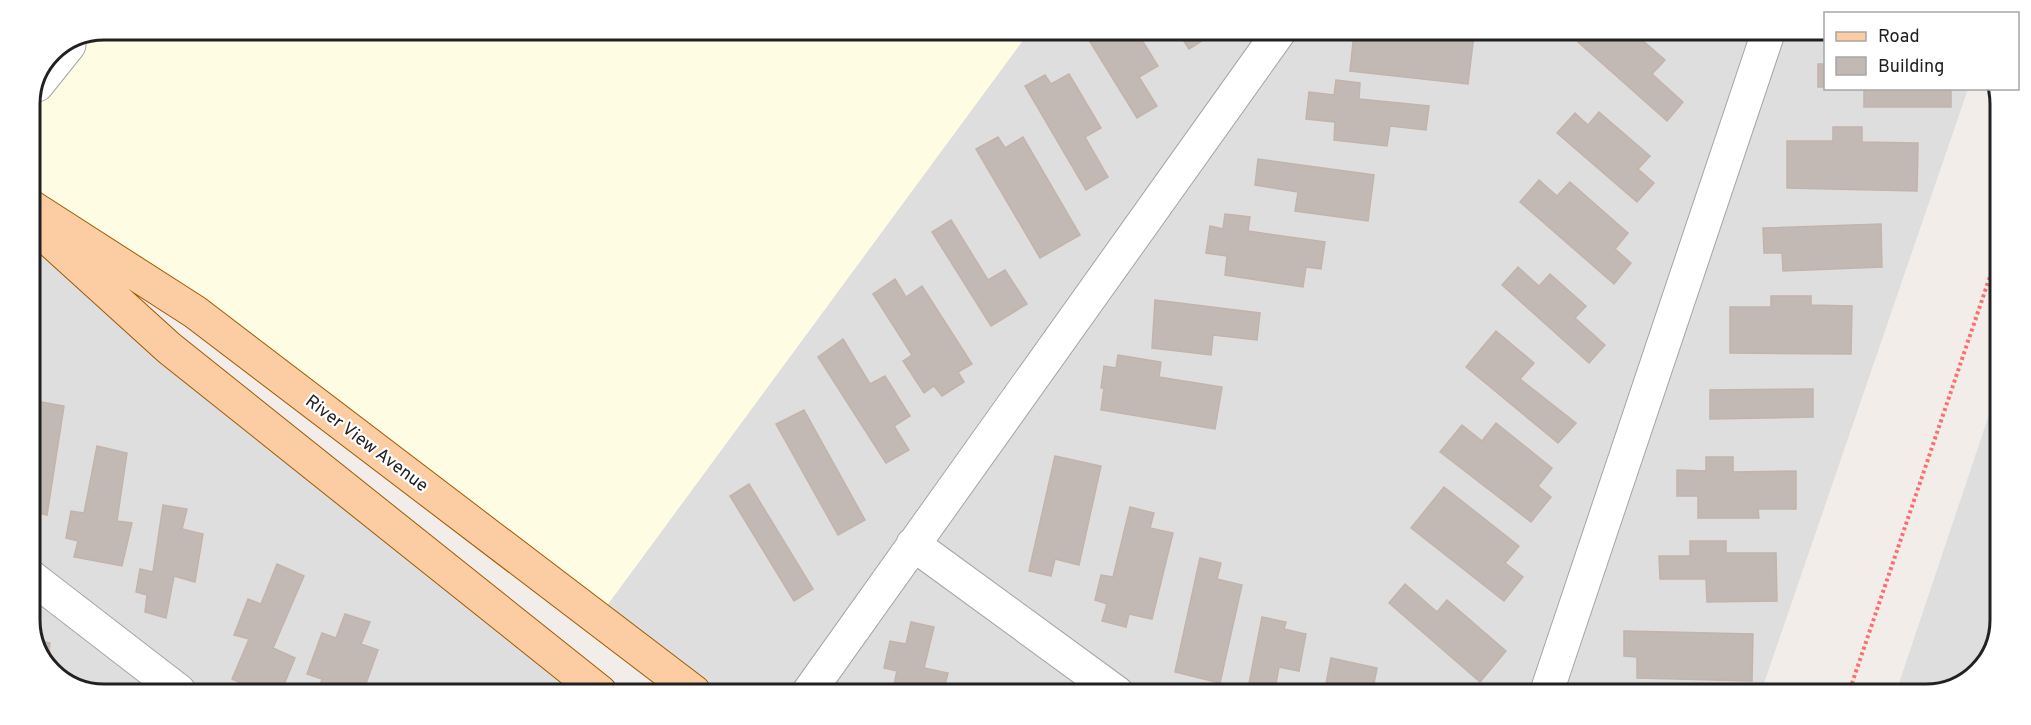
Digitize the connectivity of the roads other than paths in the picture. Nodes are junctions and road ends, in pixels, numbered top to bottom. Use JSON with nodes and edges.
{"nodes":[{"id":1,"x":1273,"y":40,"type":"edge"},
{"id":2,"x":1766,"y":40,"type":"edge"},
{"id":3,"x":40,"y":213,"type":"edge"},
{"id":4,"x":40,"y":231,"type":"edge"},
{"id":5,"x":913,"y":544,"type":"junction"},
{"id":6,"x":41,"y":584,"type":"edge"},
{"id":7,"x":170,"y":684,"type":"edge"},
{"id":8,"x":590,"y":684,"type":"edge"},
{"id":9,"x":683,"y":684,"type":"edge"},
{"id":10,"x":814,"y":684,"type":"edge"},
{"id":11,"x":1105,"y":684,"type":"edge"},
{"id":12,"x":1549,"y":684,"type":"edge"}],
"edges":[{"from":1,"to":5,"type":"lane"},
{"from":2,"to":12,"type":"lane"},
{"from":3,"to":9,"type":"main road","name":"River View Avenue"},
{"from":4,"to":8,"type":"main road"},
{"from":5,"to":10,"type":"lane"},
{"from":5,"to":11,"type":"lane"},
{"from":6,"to":7,"type":"lane"}]}
